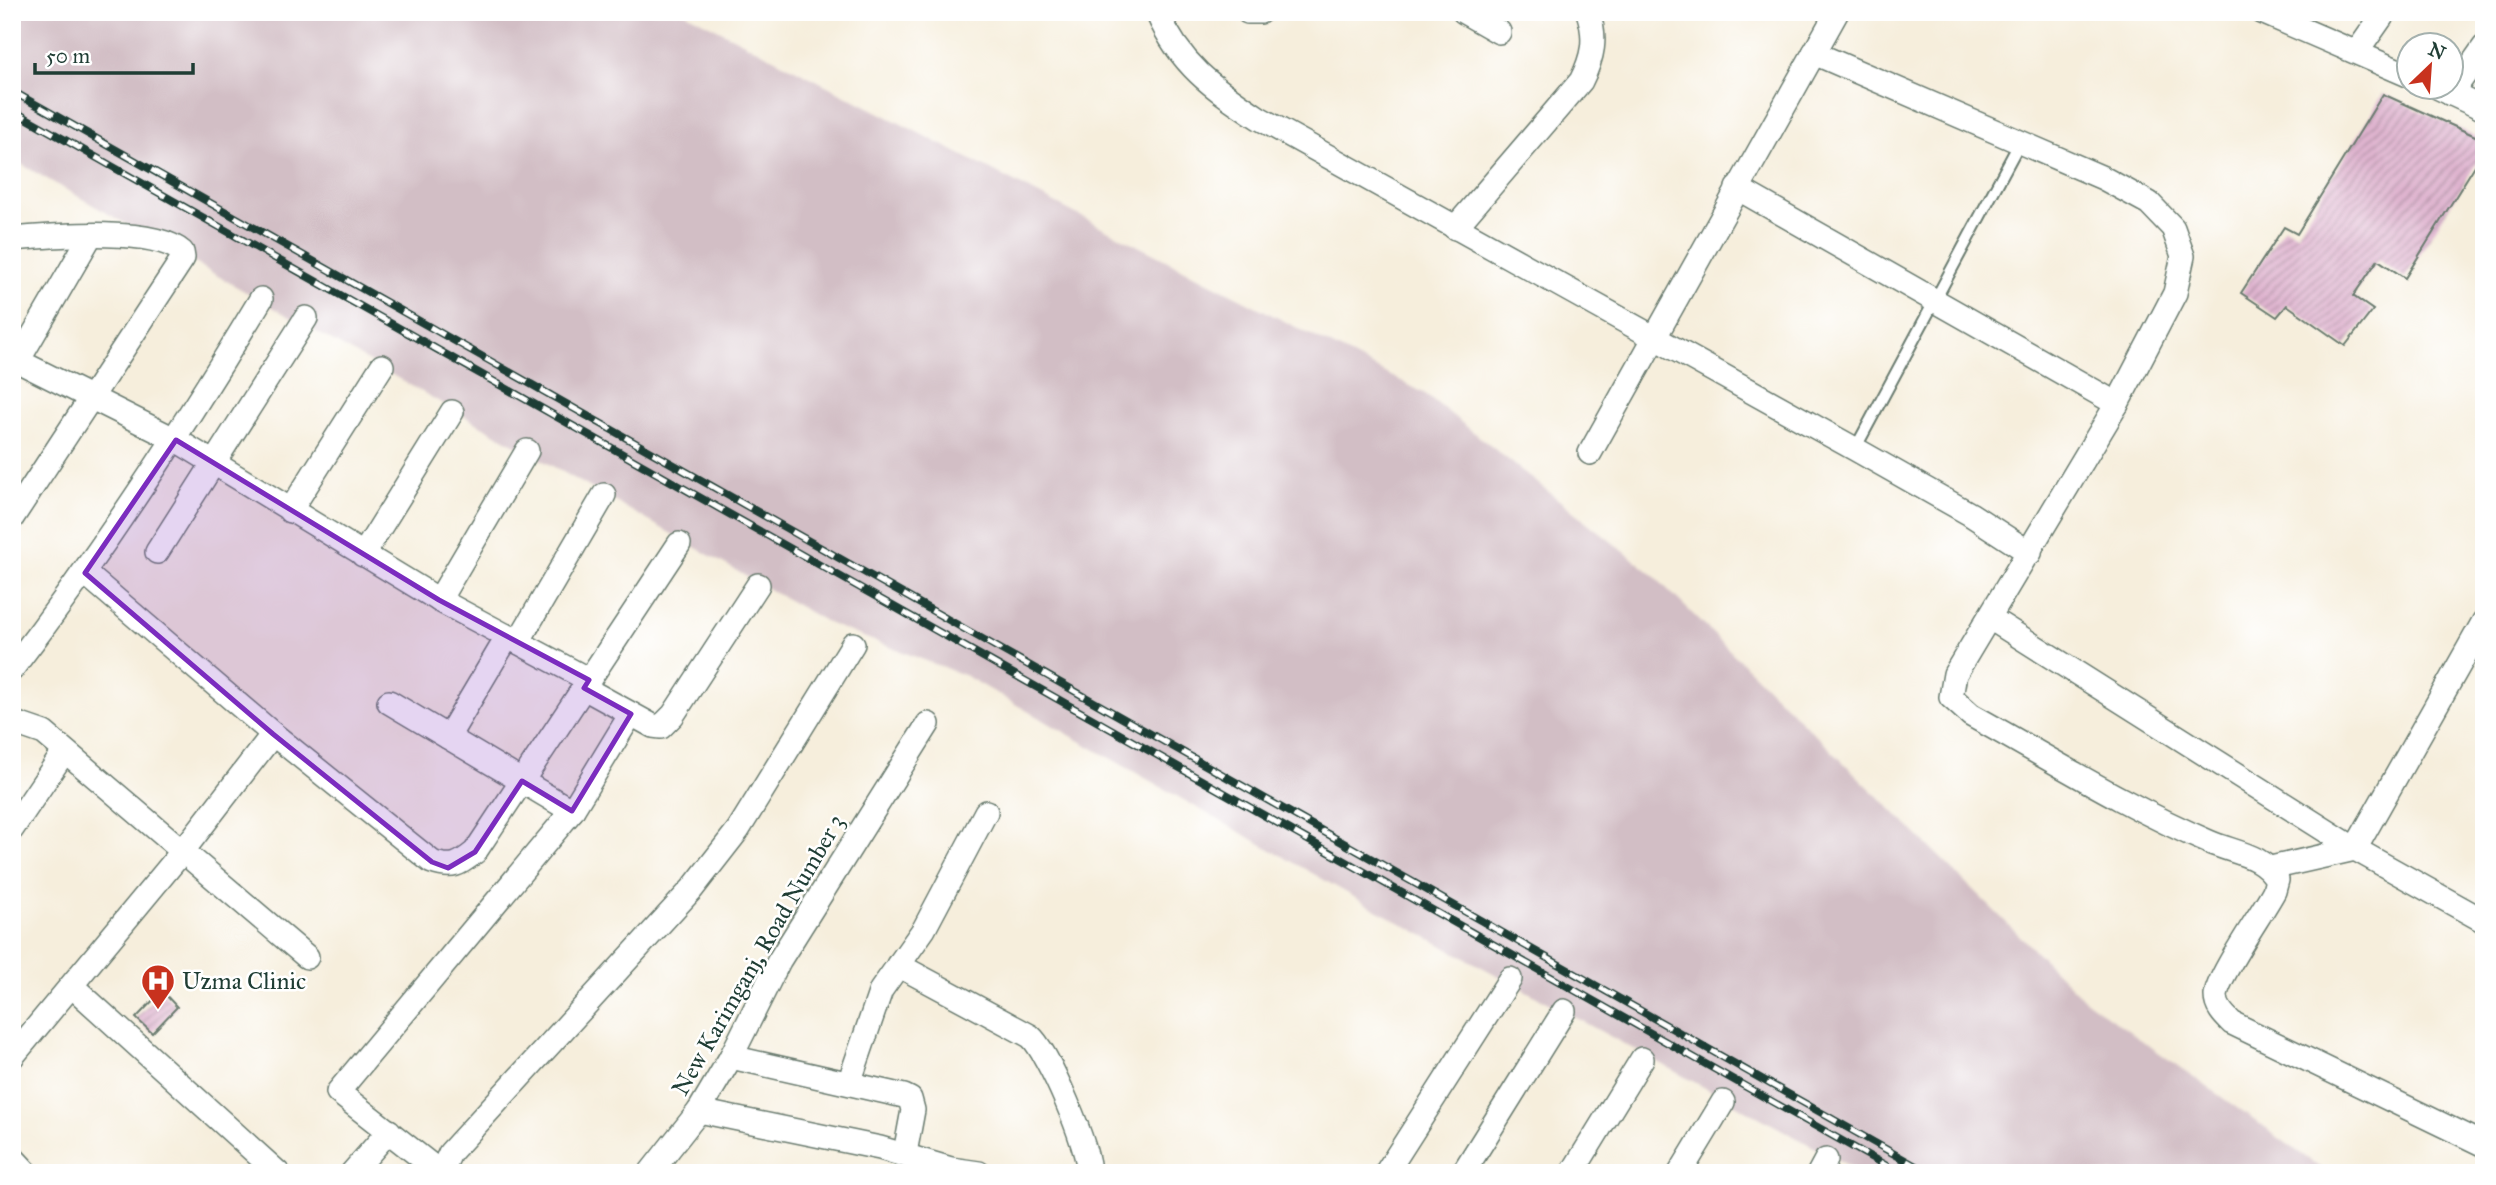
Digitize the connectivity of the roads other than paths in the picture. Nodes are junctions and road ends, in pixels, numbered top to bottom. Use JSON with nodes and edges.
{"nodes":[{"id":1,"x":1157,"y":12,"type":"edge"},
{"id":2,"x":1248,"y":12,"type":"edge"},
{"id":3,"x":1260,"y":12,"type":"edge"},
{"id":4,"x":1464,"y":12,"type":"edge"},
{"id":5,"x":1588,"y":12,"type":"edge"},
{"id":6,"x":1837,"y":12,"type":"edge"},
{"id":7,"x":2262,"y":12,"type":"edge"},
{"id":8,"x":2385,"y":12,"type":"edge"},
{"id":9,"x":1499,"y":32,"type":"dead end"},
{"id":10,"x":2484,"y":47,"type":"edge"},
{"id":11,"x":2357,"y":52,"type":"junction"},
{"id":12,"x":1814,"y":53,"type":"junction"},
{"id":13,"x":2394,"y":68,"type":"edge"},
{"id":14,"x":2464,"y":69,"type":"edge"},
{"id":15,"x":2464,"y":99,"type":"edge"},
{"id":16,"x":2484,"y":109,"type":"edge"},
{"id":17,"x":2020,"y":142,"type":"junction"},
{"id":18,"x":1737,"y":188,"type":"junction"},
{"id":19,"x":1455,"y":228,"type":"junction"},
{"id":20,"x":90,"y":235,"type":"junction"},
{"id":21,"x":12,"y":239,"type":"edge"},
{"id":22,"x":261,"y":299,"type":"dead end"},
{"id":23,"x":1934,"y":300,"type":"junction"},
{"id":24,"x":306,"y":318,"type":"dead end"},
{"id":25,"x":1654,"y":340,"type":"junction"},
{"id":26,"x":15,"y":359,"type":"edge"},
{"id":27,"x":382,"y":366,"type":"dead end"},
{"id":28,"x":93,"y":396,"type":"junction"},
{"id":29,"x":2117,"y":404,"type":"junction"},
{"id":30,"x":452,"y":412,"type":"dead end"},
{"id":31,"x":176,"y":440,"type":"junction"},
{"id":32,"x":1856,"y":449,"type":"junction"},
{"id":33,"x":527,"y":451,"type":"dead end"},
{"id":34,"x":1590,"y":453,"type":"dead end"},
{"id":35,"x":213,"y":464,"type":"junction"},
{"id":36,"x":604,"y":495,"type":"dead end"},
{"id":37,"x":290,"y":511,"type":"junction"},
{"id":38,"x":14,"y":512,"type":"edge"},
{"id":39,"x":679,"y":544,"type":"dead end"},
{"id":40,"x":157,"y":552,"type":"dead end"},
{"id":41,"x":2030,"y":553,"type":"junction"},
{"id":42,"x":363,"y":555,"type":"junction"},
{"id":43,"x":85,"y":573,"type":"junction"},
{"id":44,"x":758,"y":585,"type":"dead end"},
{"id":45,"x":439,"y":600,"type":"junction"},
{"id":46,"x":1990,"y":618,"type":"junction"},
{"id":47,"x":2484,"y":621,"type":"edge"},
{"id":48,"x":513,"y":639,"type":"junction"},
{"id":49,"x":853,"y":644,"type":"dead end"},
{"id":50,"x":12,"y":670,"type":"edge"},
{"id":51,"x":587,"y":684,"type":"junction"},
{"id":52,"x":389,"y":702,"type":"dead end"},
{"id":53,"x":631,"y":714,"type":"junction"},
{"id":54,"x":12,"y":722,"type":"edge"},
{"id":55,"x":928,"y":724,"type":"dead end"},
{"id":56,"x":273,"y":734,"type":"junction"},
{"id":57,"x":448,"y":737,"type":"junction"},
{"id":58,"x":64,"y":752,"type":"junction"},
{"id":59,"x":522,"y":781,"type":"junction"},
{"id":60,"x":572,"y":811,"type":"junction"},
{"id":61,"x":986,"y":812,"type":"dead end"},
{"id":62,"x":12,"y":828,"type":"edge"},
{"id":63,"x":2355,"y":849,"type":"junction"},
{"id":64,"x":182,"y":852,"type":"junction"},
{"id":65,"x":2271,"y":868,"type":"junction"},
{"id":66,"x":2484,"y":921,"type":"edge"},
{"id":67,"x":307,"y":957,"type":"dead end"},
{"id":68,"x":898,"y":965,"type":"junction"},
{"id":69,"x":1510,"y":979,"type":"dead end"},
{"id":70,"x":72,"y":986,"type":"junction"},
{"id":71,"x":1564,"y":1011,"type":"dead end"},
{"id":72,"x":12,"y":1057,"type":"edge"},
{"id":73,"x":731,"y":1057,"type":"junction"},
{"id":74,"x":1642,"y":1059,"type":"dead end"},
{"id":75,"x":849,"y":1083,"type":"junction"},
{"id":76,"x":1723,"y":1102,"type":"dead end"},
{"id":77,"x":699,"y":1111,"type":"junction"},
{"id":78,"x":389,"y":1131,"type":"junction"},
{"id":79,"x":2484,"y":1145,"type":"edge"},
{"id":80,"x":905,"y":1153,"type":"junction"},
{"id":81,"x":278,"y":1173,"type":"edge"},
{"id":82,"x":352,"y":1173,"type":"edge"},
{"id":83,"x":441,"y":1173,"type":"edge"},
{"id":84,"x":650,"y":1173,"type":"edge"},
{"id":85,"x":979,"y":1173,"type":"edge"},
{"id":86,"x":1089,"y":1173,"type":"edge"},
{"id":87,"x":1386,"y":1173,"type":"edge"},
{"id":88,"x":1463,"y":1173,"type":"edge"},
{"id":89,"x":1572,"y":1173,"type":"edge"},
{"id":90,"x":1680,"y":1173,"type":"edge"}],
"edges":[{"from":1,"to":19,"type":"street"},
{"from":2,"to":3,"type":"street"},
{"from":4,"to":9,"type":"street"},
{"from":5,"to":19,"type":"street"},
{"from":6,"to":12,"type":"street"},
{"from":7,"to":11,"type":"street"},
{"from":8,"to":11,"type":"street"},
{"from":10,"to":14,"type":"street"},
{"from":11,"to":13,"type":"street"},
{"from":12,"to":17,"type":"street"},
{"from":12,"to":18,"type":"street"},
{"from":15,"to":16,"type":"street"},
{"from":17,"to":23,"type":"lane"},
{"from":17,"to":29,"type":"street"},
{"from":18,"to":23,"type":"street"},
{"from":18,"to":25,"type":"street"},
{"from":19,"to":25,"type":"street"},
{"from":20,"to":21,"type":"street"},
{"from":20,"to":26,"type":"street"},
{"from":20,"to":28,"type":"street"},
{"from":22,"to":31,"type":"street"},
{"from":23,"to":29,"type":"street"},
{"from":23,"to":32,"type":"lane"},
{"from":24,"to":35,"type":"street"},
{"from":25,"to":32,"type":"street"},
{"from":25,"to":34,"type":"street"},
{"from":26,"to":28,"type":"street"},
{"from":27,"to":37,"type":"street"},
{"from":28,"to":31,"type":"street"},
{"from":28,"to":38,"type":"street"},
{"from":29,"to":41,"type":"street"},
{"from":30,"to":42,"type":"street"},
{"from":31,"to":35,"type":"street"},
{"from":31,"to":43,"type":"street"},
{"from":32,"to":41,"type":"street"},
{"from":33,"to":45,"type":"street"},
{"from":35,"to":37,"type":"street"},
{"from":35,"to":40,"type":"street"},
{"from":36,"to":48,"type":"street"},
{"from":37,"to":42,"type":"street"},
{"from":39,"to":51,"type":"street"},
{"from":41,"to":46,"type":"street"},
{"from":42,"to":45,"type":"street"},
{"from":43,"to":50,"type":"street"},
{"from":43,"to":56,"type":"street"},
{"from":44,"to":53,"type":"street"},
{"from":45,"to":48,"type":"street"},
{"from":46,"to":63,"type":"street"},
{"from":46,"to":65,"type":"street"},
{"from":47,"to":63,"type":"street"},
{"from":48,"to":51,"type":"street"},
{"from":48,"to":57,"type":"street"},
{"from":49,"to":83,"type":"street"},
{"from":51,"to":53,"type":"street"},
{"from":51,"to":59,"type":"street"},
{"from":52,"to":57,"type":"street"},
{"from":53,"to":60,"type":"street"},
{"from":54,"to":58,"type":"street"},
{"from":55,"to":73,"type":"street","name":"New Karimganj, Road Number 3"},
{"from":56,"to":59,"type":"street"},
{"from":56,"to":64,"type":"street"},
{"from":57,"to":59,"type":"street"},
{"from":58,"to":62,"type":"street"},
{"from":58,"to":64,"type":"street"},
{"from":59,"to":60,"type":"street"},
{"from":60,"to":78,"type":"street"},
{"from":61,"to":68,"type":"street"},
{"from":63,"to":65,"type":"street"},
{"from":63,"to":66,"type":"street"},
{"from":64,"to":67,"type":"street"},
{"from":64,"to":70,"type":"street"},
{"from":65,"to":79,"type":"street"},
{"from":68,"to":75,"type":"street"},
{"from":68,"to":86,"type":"street"},
{"from":69,"to":87,"type":"street"},
{"from":70,"to":72,"type":"street"},
{"from":70,"to":81,"type":"street"},
{"from":71,"to":88,"type":"street"},
{"from":73,"to":75,"type":"street"},
{"from":73,"to":77,"type":"street","name":"New Karimganj, Road Number 3"},
{"from":74,"to":89,"type":"street"},
{"from":75,"to":80,"type":"street"},
{"from":76,"to":90,"type":"street"},
{"from":77,"to":80,"type":"street"},
{"from":77,"to":84,"type":"street","name":"New Karimganj, Road Number 3"},
{"from":78,"to":82,"type":"street"},
{"from":78,"to":83,"type":"street"},
{"from":80,"to":85,"type":"street"}]}
